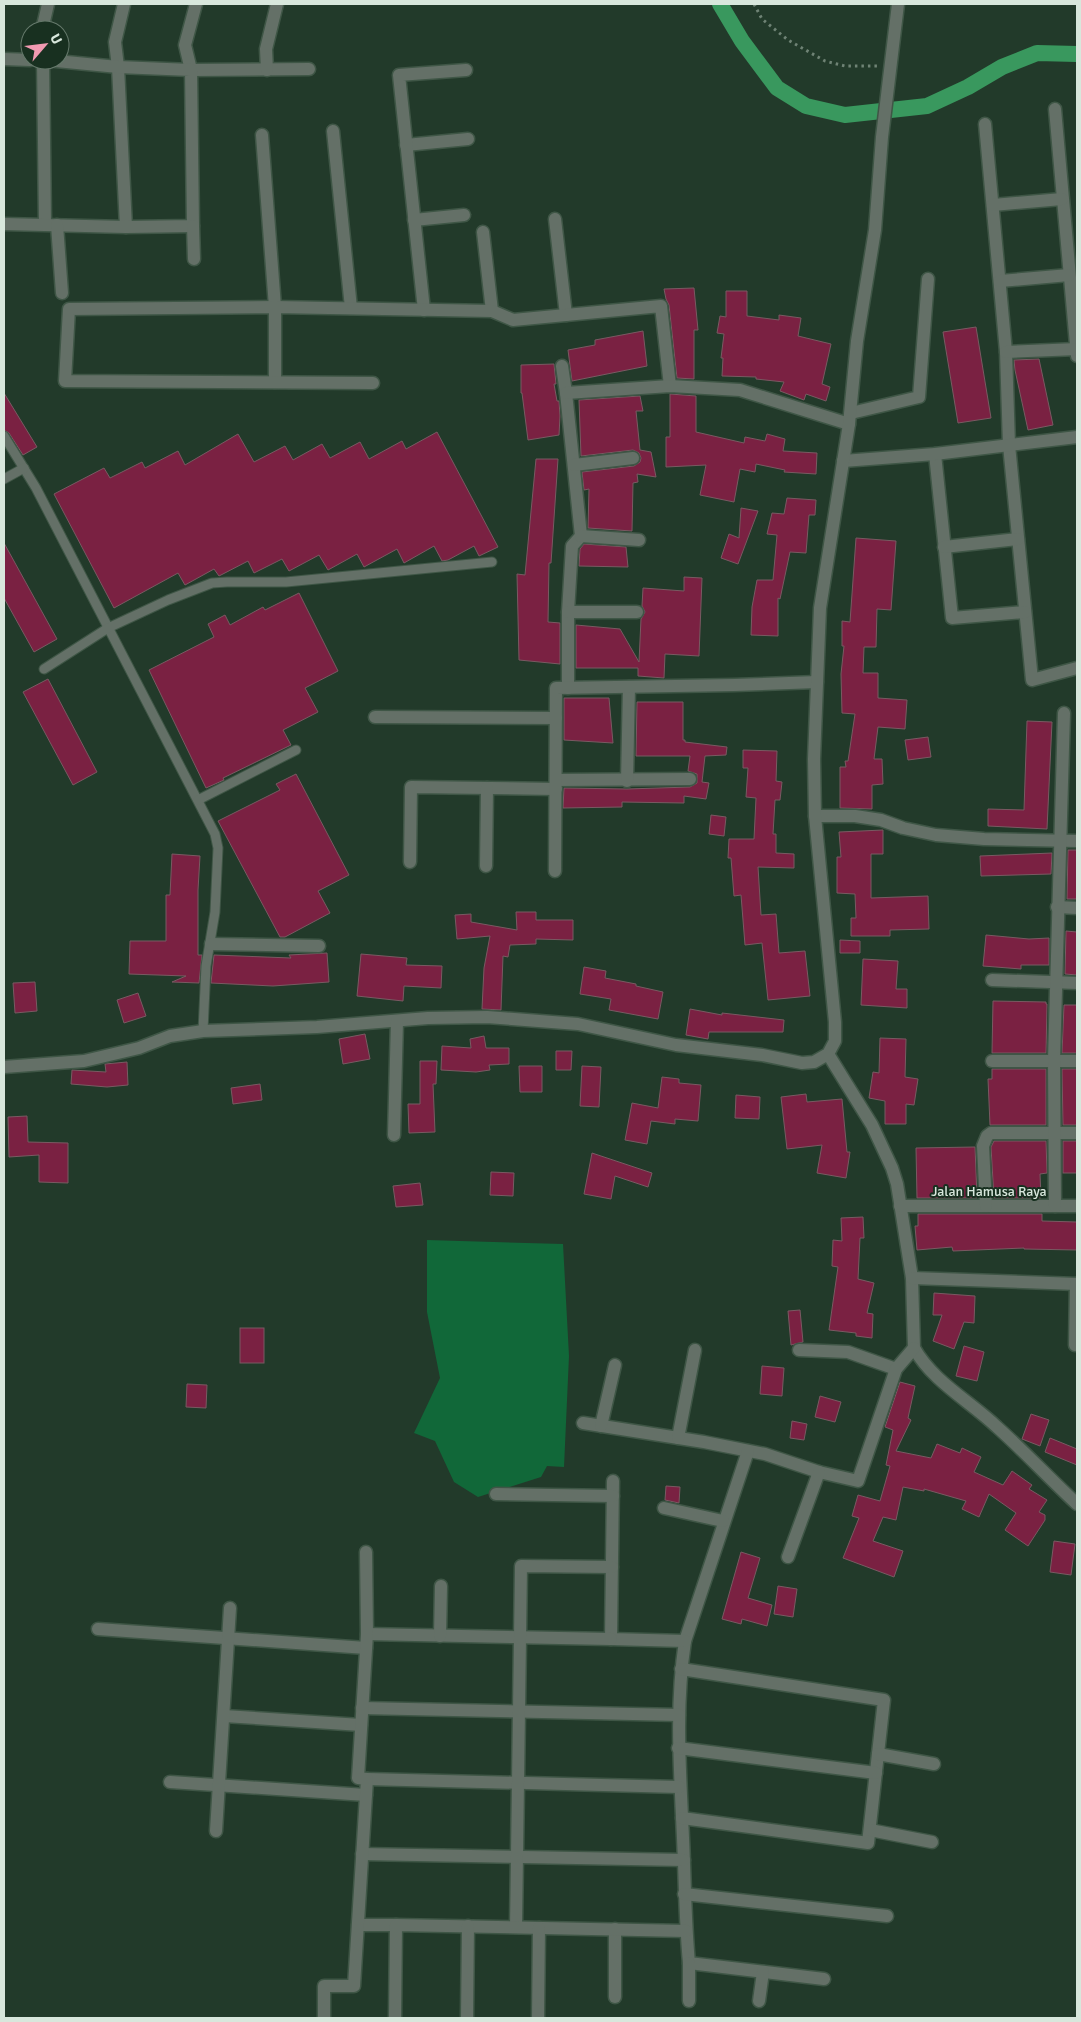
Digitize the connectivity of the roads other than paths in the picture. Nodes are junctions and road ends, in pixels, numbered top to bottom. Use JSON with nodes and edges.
{"nodes":[{"id":1,"x":48,"y":4,"type":"edge"},
{"id":2,"x":124,"y":4,"type":"edge"},
{"id":3,"x":196,"y":4,"type":"edge"},
{"id":4,"x":277,"y":4,"type":"edge"},
{"id":5,"x":898,"y":4,"type":"edge"},
{"id":6,"x":44,"y":20,"type":"edge"},
{"id":7,"x":4,"y":60,"type":"edge"},
{"id":8,"x":20,"y":60,"type":"edge"},
{"id":9,"x":70,"y":63,"type":"edge"},
{"id":10,"x":118,"y":68,"type":"junction"},
{"id":11,"x":308,"y":69,"type":"dead end"},
{"id":12,"x":44,"y":70,"type":"edge"},
{"id":13,"x":190,"y":70,"type":"junction"},
{"id":14,"x":268,"y":70,"type":"junction"},
{"id":15,"x":466,"y":70,"type":"dead end"},
{"id":16,"x":1055,"y":109,"type":"dead end"},
{"id":17,"x":986,"y":124,"type":"dead end"},
{"id":18,"x":333,"y":131,"type":"dead end"},
{"id":19,"x":262,"y":135,"type":"dead end"},
{"id":20,"x":468,"y":139,"type":"dead end"},
{"id":21,"x":406,"y":145,"type":"junction"},
{"id":22,"x":1062,"y":199,"type":"junction"},
{"id":23,"x":993,"y":205,"type":"junction"},
{"id":24,"x":464,"y":215,"type":"dead end"},
{"id":25,"x":555,"y":219,"type":"dead end"},
{"id":26,"x":414,"y":220,"type":"junction"},
{"id":27,"x":4,"y":224,"type":"edge"},
{"id":28,"x":51,"y":225,"type":"junction"},
{"id":29,"x":193,"y":226,"type":"junction"},
{"id":30,"x":126,"y":227,"type":"junction"},
{"id":31,"x":482,"y":232,"type":"dead end"},
{"id":32,"x":194,"y":259,"type":"dead end"},
{"id":33,"x":1069,"y":275,"type":"junction"},
{"id":34,"x":928,"y":279,"type":"dead end"},
{"id":35,"x":1000,"y":281,"type":"junction"},
{"id":36,"x":62,"y":293,"type":"dead end"},
{"id":37,"x":275,"y":306,"type":"junction"},
{"id":38,"x":351,"y":308,"type":"junction"},
{"id":39,"x":424,"y":310,"type":"junction"},
{"id":40,"x":492,"y":311,"type":"junction"},
{"id":41,"x":566,"y":315,"type":"junction"},
{"id":42,"x":1077,"y":349,"type":"edge"},
{"id":43,"x":1006,"y":352,"type":"junction"},
{"id":44,"x":1077,"y":356,"type":"edge"},
{"id":45,"x":562,"y":366,"type":"dead end"},
{"id":46,"x":275,"y":382,"type":"junction"},
{"id":47,"x":373,"y":383,"type":"dead end"},
{"id":48,"x":670,"y":386,"type":"junction"},
{"id":49,"x":566,"y":393,"type":"junction"},
{"id":50,"x":850,"y":418,"type":"junction"},
{"id":51,"x":4,"y":436,"type":"edge"},
{"id":52,"x":1077,"y":437,"type":"edge"},
{"id":53,"x":1009,"y":445,"type":"junction"},
{"id":54,"x":934,"y":454,"type":"junction"},
{"id":55,"x":633,"y":458,"type":"dead end"},
{"id":56,"x":843,"y":461,"type":"junction"},
{"id":57,"x":574,"y":465,"type":"junction"},
{"id":58,"x":24,"y":468,"type":"junction"},
{"id":59,"x":4,"y":479,"type":"edge"},
{"id":60,"x":581,"y":536,"type":"junction"},
{"id":61,"x":1018,"y":539,"type":"junction"},
{"id":62,"x":639,"y":540,"type":"dead end"},
{"id":63,"x":944,"y":546,"type":"junction"},
{"id":64,"x":492,"y":562,"type":"dead end"},
{"id":65,"x":568,"y":612,"type":"junction"},
{"id":66,"x":637,"y":612,"type":"dead end"},
{"id":67,"x":1025,"y":612,"type":"junction"},
{"id":68,"x":108,"y":628,"type":"junction"},
{"id":69,"x":1077,"y":668,"type":"edge"},
{"id":70,"x":44,"y":669,"type":"dead end"},
{"id":71,"x":817,"y":682,"type":"junction"},
{"id":72,"x":629,"y":687,"type":"junction"},
{"id":73,"x":568,"y":688,"type":"junction"},
{"id":74,"x":1064,"y":713,"type":"dead end"},
{"id":75,"x":374,"y":718,"type":"dead end"},
{"id":76,"x":556,"y":718,"type":"junction"},
{"id":77,"x":296,"y":750,"type":"dead end"},
{"id":78,"x":690,"y":779,"type":"dead end"},
{"id":79,"x":627,"y":781,"type":"junction"},
{"id":80,"x":556,"y":785,"type":"junction"},
{"id":81,"x":487,"y":788,"type":"junction"},
{"id":82,"x":198,"y":800,"type":"junction"},
{"id":83,"x":815,"y":816,"type":"junction"},
{"id":84,"x":1059,"y":841,"type":"junction"},
{"id":85,"x":1077,"y":841,"type":"edge"},
{"id":86,"x":410,"y":862,"type":"dead end"},
{"id":87,"x":486,"y":866,"type":"dead end"},
{"id":88,"x":555,"y":870,"type":"dead end"},
{"id":89,"x":1058,"y":906,"type":"junction"},
{"id":90,"x":1077,"y":908,"type":"edge"},
{"id":91,"x":211,"y":944,"type":"junction"},
{"id":92,"x":318,"y":946,"type":"dead end"},
{"id":93,"x":992,"y":980,"type":"dead end"},
{"id":94,"x":1057,"y":983,"type":"junction"},
{"id":95,"x":1077,"y":983,"type":"edge"},
{"id":96,"x":397,"y":1021,"type":"junction"},
{"id":97,"x":203,"y":1031,"type":"junction"},
{"id":98,"x":828,"y":1054,"type":"junction"},
{"id":99,"x":1054,"y":1060,"type":"junction"},
{"id":100,"x":992,"y":1061,"type":"dead end"},
{"id":101,"x":1077,"y":1061,"type":"edge"},
{"id":102,"x":4,"y":1067,"type":"edge"},
{"id":103,"x":1054,"y":1133,"type":"junction"},
{"id":104,"x":1077,"y":1133,"type":"edge"},
{"id":105,"x":394,"y":1135,"type":"dead end"},
{"id":106,"x":900,"y":1206,"type":"junction"},
{"id":107,"x":986,"y":1206,"type":"junction"},
{"id":108,"x":1055,"y":1206,"type":"junction"},
{"id":109,"x":1077,"y":1206,"type":"edge"},
{"id":110,"x":912,"y":1278,"type":"junction"},
{"id":111,"x":1077,"y":1284,"type":"edge"},
{"id":112,"x":1075,"y":1345,"type":"dead end"},
{"id":113,"x":914,"y":1348,"type":"junction"},
{"id":114,"x":695,"y":1350,"type":"dead end"},
{"id":115,"x":799,"y":1350,"type":"dead end"},
{"id":116,"x":615,"y":1365,"type":"dead end"},
{"id":117,"x":896,"y":1369,"type":"junction"},
{"id":118,"x":583,"y":1423,"type":"dead end"},
{"id":119,"x":601,"y":1426,"type":"junction"},
{"id":120,"x":678,"y":1438,"type":"junction"},
{"id":121,"x":748,"y":1451,"type":"junction"},
{"id":122,"x":819,"y":1472,"type":"junction"},
{"id":123,"x":613,"y":1481,"type":"dead end"},
{"id":124,"x":496,"y":1494,"type":"dead end"},
{"id":125,"x":613,"y":1496,"type":"junction"},
{"id":126,"x":1077,"y":1504,"type":"edge"},
{"id":127,"x":664,"y":1508,"type":"dead end"},
{"id":128,"x":723,"y":1521,"type":"junction"},
{"id":129,"x":366,"y":1552,"type":"dead end"},
{"id":130,"x":788,"y":1558,"type":"dead end"},
{"id":131,"x":612,"y":1568,"type":"junction"},
{"id":132,"x":441,"y":1586,"type":"dead end"},
{"id":133,"x":230,"y":1608,"type":"dead end"},
{"id":134,"x":98,"y":1629,"type":"dead end"},
{"id":135,"x":367,"y":1634,"type":"junction"},
{"id":136,"x":440,"y":1636,"type":"junction"},
{"id":137,"x":520,"y":1637,"type":"junction"},
{"id":138,"x":228,"y":1638,"type":"junction"},
{"id":139,"x":611,"y":1639,"type":"junction"},
{"id":140,"x":685,"y":1641,"type":"junction"},
{"id":141,"x":366,"y":1648,"type":"junction"},
{"id":142,"x":681,"y":1669,"type":"junction"},
{"id":143,"x":362,"y":1708,"type":"junction"},
{"id":144,"x":519,"y":1711,"type":"junction"},
{"id":145,"x":679,"y":1715,"type":"junction"},
{"id":146,"x":224,"y":1716,"type":"junction"},
{"id":147,"x":361,"y":1726,"type":"junction"},
{"id":148,"x":678,"y":1748,"type":"junction"},
{"id":149,"x":878,"y":1754,"type":"junction"},
{"id":150,"x":934,"y":1764,"type":"dead end"},
{"id":151,"x":876,"y":1773,"type":"junction"},
{"id":152,"x":367,"y":1779,"type":"junction"},
{"id":153,"x":170,"y":1782,"type":"dead end"},
{"id":154,"x":518,"y":1784,"type":"junction"},
{"id":155,"x":219,"y":1785,"type":"junction"},
{"id":156,"x":679,"y":1787,"type":"junction"},
{"id":157,"x":366,"y":1795,"type":"junction"},
{"id":158,"x":682,"y":1818,"type":"junction"},
{"id":159,"x":870,"y":1830,"type":"junction"},
{"id":160,"x":216,"y":1831,"type":"dead end"},
{"id":161,"x":932,"y":1842,"type":"dead end"},
{"id":162,"x":362,"y":1854,"type":"junction"},
{"id":163,"x":517,"y":1857,"type":"junction"},
{"id":164,"x":684,"y":1860,"type":"junction"},
{"id":165,"x":684,"y":1894,"type":"junction"},
{"id":166,"x":887,"y":1916,"type":"dead end"},
{"id":167,"x":358,"y":1925,"type":"junction"},
{"id":168,"x":396,"y":1925,"type":"junction"},
{"id":169,"x":468,"y":1926,"type":"junction"},
{"id":170,"x":516,"y":1927,"type":"junction"},
{"id":171,"x":539,"y":1928,"type":"junction"},
{"id":172,"x":616,"y":1929,"type":"junction"},
{"id":173,"x":686,"y":1931,"type":"junction"},
{"id":174,"x":689,"y":1963,"type":"junction"},
{"id":175,"x":763,"y":1972,"type":"junction"},
{"id":176,"x":824,"y":1978,"type":"dead end"},
{"id":177,"x":615,"y":1997,"type":"dead end"},
{"id":178,"x":690,"y":2001,"type":"dead end"},
{"id":179,"x":760,"y":2001,"type":"dead end"},
{"id":180,"x":324,"y":2018,"type":"edge"},
{"id":181,"x":395,"y":2018,"type":"edge"},
{"id":182,"x":467,"y":2018,"type":"edge"},
{"id":183,"x":538,"y":2018,"type":"edge"}],
"edges":[{"from":1,"to":6,"type":"street"},
{"from":2,"to":10,"type":"street"},
{"from":3,"to":13,"type":"street"},
{"from":4,"to":14,"type":"street"},
{"from":5,"to":50,"type":"street"},
{"from":7,"to":8,"type":"street"},
{"from":9,"to":10,"type":"street"},
{"from":10,"to":13,"type":"street"},
{"from":10,"to":30,"type":"street"},
{"from":11,"to":14,"type":"street"},
{"from":12,"to":28,"type":"street"},
{"from":13,"to":14,"type":"street"},
{"from":13,"to":29,"type":"street"},
{"from":15,"to":21,"type":"street"},
{"from":16,"to":22,"type":"street"},
{"from":17,"to":23,"type":"street"},
{"from":18,"to":38,"type":"street"},
{"from":19,"to":37,"type":"street"},
{"from":20,"to":21,"type":"street"},
{"from":21,"to":26,"type":"street"},
{"from":22,"to":23,"type":"street"},
{"from":22,"to":33,"type":"street"},
{"from":23,"to":35,"type":"street"},
{"from":24,"to":26,"type":"street"},
{"from":25,"to":41,"type":"street"},
{"from":26,"to":39,"type":"street"},
{"from":27,"to":28,"type":"street"},
{"from":28,"to":30,"type":"street"},
{"from":28,"to":36,"type":"street"},
{"from":29,"to":30,"type":"street"},
{"from":29,"to":32,"type":"street"},
{"from":31,"to":40,"type":"street"},
{"from":33,"to":35,"type":"street"},
{"from":33,"to":42,"type":"street"},
{"from":34,"to":50,"type":"street"},
{"from":35,"to":43,"type":"street"},
{"from":37,"to":38,"type":"street"},
{"from":37,"to":46,"type":"street"},
{"from":37,"to":46,"type":"street"},
{"from":38,"to":39,"type":"street"},
{"from":39,"to":40,"type":"street"},
{"from":40,"to":41,"type":"street"},
{"from":41,"to":48,"type":"street"},
{"from":42,"to":43,"type":"street"},
{"from":42,"to":44,"type":"street"},
{"from":43,"to":53,"type":"street"},
{"from":45,"to":49,"type":"street"},
{"from":46,"to":47,"type":"street"},
{"from":48,"to":49,"type":"street"},
{"from":48,"to":50,"type":"street"},
{"from":49,"to":57,"type":"street"},
{"from":50,"to":56,"type":"street"},
{"from":51,"to":58,"type":"lane"},
{"from":52,"to":53,"type":"street"},
{"from":53,"to":54,"type":"street"},
{"from":53,"to":61,"type":"street"},
{"from":54,"to":56,"type":"street"},
{"from":54,"to":63,"type":"street"},
{"from":55,"to":57,"type":"street"},
{"from":56,"to":71,"type":"street"},
{"from":57,"to":60,"type":"street"},
{"from":58,"to":59,"type":"lane"},
{"from":58,"to":68,"type":"lane"},
{"from":60,"to":62,"type":"street"},
{"from":60,"to":65,"type":"street"},
{"from":61,"to":63,"type":"street"},
{"from":61,"to":67,"type":"street"},
{"from":63,"to":67,"type":"street"},
{"from":64,"to":68,"type":"lane"},
{"from":65,"to":66,"type":"street"},
{"from":65,"to":73,"type":"street"},
{"from":67,"to":69,"type":"street"},
{"from":68,"to":70,"type":"lane"},
{"from":68,"to":82,"type":"lane"},
{"from":71,"to":72,"type":"street"},
{"from":71,"to":83,"type":"street"},
{"from":72,"to":73,"type":"street"},
{"from":72,"to":79,"type":"street"},
{"from":73,"to":76,"type":"street"},
{"from":74,"to":84,"type":"street"},
{"from":75,"to":76,"type":"street"},
{"from":76,"to":80,"type":"street"},
{"from":77,"to":82,"type":"lane"},
{"from":78,"to":79,"type":"street"},
{"from":79,"to":80,"type":"street"},
{"from":80,"to":81,"type":"street"},
{"from":80,"to":88,"type":"street"},
{"from":81,"to":86,"type":"street"},
{"from":81,"to":87,"type":"street"},
{"from":82,"to":91,"type":"lane"},
{"from":83,"to":84,"type":"street"},
{"from":83,"to":98,"type":"street"},
{"from":84,"to":85,"type":"street"},
{"from":84,"to":89,"type":"street"},
{"from":89,"to":90,"type":"street"},
{"from":89,"to":94,"type":"street"},
{"from":91,"to":92,"type":"street"},
{"from":91,"to":97,"type":"lane"},
{"from":93,"to":94,"type":"street"},
{"from":94,"to":95,"type":"street"},
{"from":94,"to":99,"type":"street"},
{"from":96,"to":97,"type":"street"},
{"from":96,"to":98,"type":"street"},
{"from":96,"to":105,"type":"street"},
{"from":97,"to":102,"type":"street"},
{"from":98,"to":106,"type":"street"},
{"from":99,"to":100,"type":"street"},
{"from":99,"to":101,"type":"street"},
{"from":99,"to":103,"type":"street"},
{"from":103,"to":104,"type":"street"},
{"from":103,"to":107,"type":"street"},
{"from":103,"to":108,"type":"street"},
{"from":106,"to":107,"type":"street","name":"Jalan Hamusa Raya"},
{"from":106,"to":110,"type":"street"},
{"from":107,"to":108,"type":"street","name":"Jalan Hamusa Raya"},
{"from":108,"to":109,"type":"street","name":"Jalan Hamusa Raya"},
{"from":110,"to":111,"type":"street"},
{"from":110,"to":113,"type":"street"},
{"from":111,"to":112,"type":"street"},
{"from":113,"to":117,"type":"street"},
{"from":113,"to":126,"type":"street"},
{"from":114,"to":120,"type":"street"},
{"from":115,"to":117,"type":"street"},
{"from":116,"to":119,"type":"street"},
{"from":117,"to":122,"type":"street"},
{"from":118,"to":119,"type":"street"},
{"from":119,"to":120,"type":"street"},
{"from":120,"to":121,"type":"street"},
{"from":121,"to":122,"type":"street"},
{"from":121,"to":128,"type":"street"},
{"from":122,"to":130,"type":"street"},
{"from":123,"to":125,"type":"street"},
{"from":124,"to":125,"type":"street"},
{"from":125,"to":131,"type":"street"},
{"from":127,"to":128,"type":"street"},
{"from":128,"to":140,"type":"street"},
{"from":129,"to":135,"type":"street"},
{"from":131,"to":137,"type":"street"},
{"from":131,"to":139,"type":"street"},
{"from":132,"to":136,"type":"street"},
{"from":133,"to":138,"type":"street"},
{"from":134,"to":138,"type":"street"},
{"from":135,"to":136,"type":"street"},
{"from":135,"to":141,"type":"street"},
{"from":136,"to":137,"type":"street"},
{"from":137,"to":139,"type":"street"},
{"from":137,"to":144,"type":"street"},
{"from":138,"to":141,"type":"street"},
{"from":138,"to":146,"type":"street"},
{"from":139,"to":140,"type":"street"},
{"from":140,"to":142,"type":"street"},
{"from":141,"to":143,"type":"street"},
{"from":142,"to":145,"type":"street"},
{"from":142,"to":149,"type":"street"},
{"from":143,"to":144,"type":"street"},
{"from":143,"to":147,"type":"street"},
{"from":144,"to":145,"type":"street"},
{"from":144,"to":154,"type":"street"},
{"from":145,"to":148,"type":"street"},
{"from":146,"to":147,"type":"street"},
{"from":146,"to":155,"type":"street"},
{"from":147,"to":152,"type":"street"},
{"from":148,"to":151,"type":"street"},
{"from":148,"to":156,"type":"street"},
{"from":149,"to":150,"type":"street"},
{"from":149,"to":151,"type":"street"},
{"from":151,"to":159,"type":"street"},
{"from":152,"to":154,"type":"street"},
{"from":152,"to":157,"type":"street"},
{"from":153,"to":155,"type":"street"},
{"from":154,"to":156,"type":"street"},
{"from":154,"to":163,"type":"street"},
{"from":155,"to":157,"type":"street"},
{"from":155,"to":160,"type":"street"},
{"from":156,"to":158,"type":"street"},
{"from":157,"to":162,"type":"street"},
{"from":158,"to":159,"type":"street"},
{"from":158,"to":164,"type":"street"},
{"from":159,"to":161,"type":"street"},
{"from":162,"to":163,"type":"street"},
{"from":162,"to":167,"type":"street"},
{"from":163,"to":164,"type":"street"},
{"from":163,"to":170,"type":"street"},
{"from":164,"to":165,"type":"street"},
{"from":165,"to":166,"type":"street"},
{"from":165,"to":173,"type":"street"},
{"from":167,"to":168,"type":"street"},
{"from":167,"to":180,"type":"street"},
{"from":168,"to":169,"type":"street"},
{"from":168,"to":181,"type":"street"},
{"from":169,"to":170,"type":"street"},
{"from":169,"to":182,"type":"street"},
{"from":170,"to":171,"type":"street"},
{"from":171,"to":172,"type":"street"},
{"from":171,"to":183,"type":"street"},
{"from":172,"to":173,"type":"street"},
{"from":172,"to":177,"type":"street"},
{"from":173,"to":174,"type":"street"},
{"from":174,"to":175,"type":"street"},
{"from":174,"to":178,"type":"street"},
{"from":175,"to":176,"type":"street"},
{"from":175,"to":179,"type":"street"}]}
